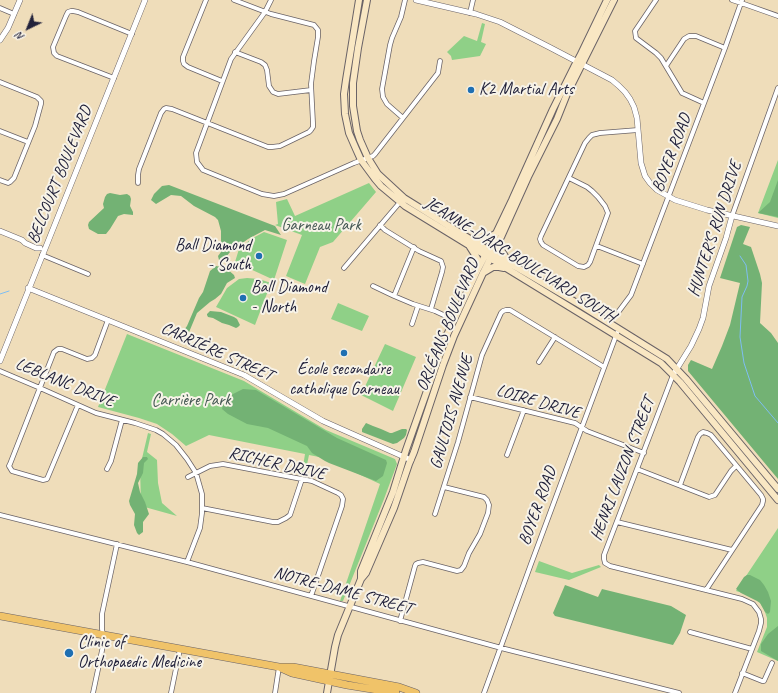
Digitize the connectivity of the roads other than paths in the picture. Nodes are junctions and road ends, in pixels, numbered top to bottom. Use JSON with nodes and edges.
{"nodes":[{"id":1,"x":20,"y":0,"type":"edge"},
{"id":2,"x":145,"y":0,"type":"edge"},
{"id":3,"x":206,"y":0,"type":"edge"},
{"id":4,"x":234,"y":0,"type":"edge"},
{"id":5,"x":271,"y":0,"type":"edge"},
{"id":6,"x":359,"y":0,"type":"edge"},
{"id":7,"x":367,"y":0,"type":"edge"},
{"id":8,"x":405,"y":0,"type":"edge"},
{"id":9,"x":416,"y":0,"type":"edge"},
{"id":10,"x":473,"y":0,"type":"edge"},
{"id":11,"x":606,"y":0,"type":"edge"},
{"id":12,"x":614,"y":0,"type":"edge"},
{"id":13,"x":656,"y":0,"type":"edge"},
{"id":14,"x":732,"y":0,"type":"edge"},
{"id":15,"x":742,"y":1,"type":"edge"},
{"id":16,"x":0,"y":8,"type":"edge"},
{"id":17,"x":265,"y":12,"type":"junction"},
{"id":18,"x":470,"y":13,"type":"junction"},
{"id":19,"x":14,"y":14,"type":"junction"},
{"id":20,"x":778,"y":16,"type":"edge"},
{"id":21,"x":132,"y":34,"type":"junction"},
{"id":22,"x":0,"y":40,"type":"edge"},
{"id":23,"x":725,"y":48,"type":"junction"},
{"id":24,"x":235,"y":52,"type":"junction"},
{"id":25,"x":440,"y":61,"type":"dead end"},
{"id":26,"x":580,"y":63,"type":"junction"},
{"id":27,"x":666,"y":66,"type":"junction"},
{"id":28,"x":114,"y":78,"type":"junction"},
{"id":29,"x":222,"y":81,"type":"junction"},
{"id":30,"x":0,"y":82,"type":"edge"},
{"id":31,"x":778,"y":88,"type":"edge"},
{"id":32,"x":311,"y":90,"type":"junction"},
{"id":33,"x":704,"y":103,"type":"junction"},
{"id":34,"x":403,"y":118,"type":"junction"},
{"id":35,"x":207,"y":122,"type":"junction"},
{"id":36,"x":638,"y":130,"type":"junction"},
{"id":37,"x":0,"y":131,"type":"edge"},
{"id":38,"x":28,"y":142,"type":"junction"},
{"id":39,"x":368,"y":158,"type":"junction"},
{"id":40,"x":361,"y":160,"type":"junction"},
{"id":41,"x":569,"y":178,"type":"junction"},
{"id":42,"x":0,"y":180,"type":"edge"},
{"id":43,"x":138,"y":183,"type":"dead end"},
{"id":44,"x":669,"y":197,"type":"junction"},
{"id":45,"x":402,"y":200,"type":"junction"},
{"id":46,"x":732,"y":216,"type":"junction"},
{"id":47,"x":380,"y":225,"type":"junction"},
{"id":48,"x":778,"y":226,"type":"edge"},
{"id":49,"x":0,"y":231,"type":"edge"},
{"id":50,"x":498,"y":235,"type":"junction"},
{"id":51,"x":470,"y":242,"type":"junction"},
{"id":52,"x":597,"y":246,"type":"junction"},
{"id":53,"x":414,"y":247,"type":"junction"},
{"id":54,"x":42,"y":249,"type":"junction"},
{"id":55,"x":489,"y":254,"type":"junction"},
{"id":56,"x":42,"y":255,"type":"junction"},
{"id":57,"x":644,"y":264,"type":"junction"},
{"id":58,"x":508,"y":266,"type":"junction"},
{"id":59,"x":344,"y":268,"type":"dead end"},
{"id":60,"x":480,"y":271,"type":"junction"},
{"id":61,"x":88,"y":274,"type":"dead end"},
{"id":62,"x":373,"y":286,"type":"dead end"},
{"id":63,"x":28,"y":288,"type":"junction"},
{"id":64,"x":394,"y":296,"type":"junction"},
{"id":65,"x":418,"y":306,"type":"junction"},
{"id":66,"x":431,"y":310,"type":"junction"},
{"id":67,"x":619,"y":311,"type":"dead end"},
{"id":68,"x":108,"y":320,"type":"junction"},
{"id":69,"x":454,"y":320,"type":"junction"},
{"id":70,"x":412,"y":324,"type":"dead end"},
{"id":71,"x":618,"y":329,"type":"junction"},
{"id":72,"x":616,"y":336,"type":"junction"},
{"id":73,"x":555,"y":337,"type":"junction"},
{"id":74,"x":0,"y":361,"type":"edge"},
{"id":75,"x":539,"y":362,"type":"dead end"},
{"id":76,"x":604,"y":367,"type":"junction"},
{"id":77,"x":677,"y":368,"type":"junction"},
{"id":78,"x":0,"y":371,"type":"edge"},
{"id":79,"x":674,"y":375,"type":"junction"},
{"id":80,"x":40,"y":388,"type":"junction"},
{"id":81,"x":470,"y":397,"type":"junction"},
{"id":82,"x":78,"y":405,"type":"junction"},
{"id":83,"x":524,"y":410,"type":"junction"},
{"id":84,"x":122,"y":420,"type":"junction"},
{"id":85,"x":581,"y":428,"type":"junction"},
{"id":86,"x":644,"y":453,"type":"junction"},
{"id":87,"x":506,"y":455,"type":"dead end"},
{"id":88,"x":404,"y":456,"type":"junction"},
{"id":89,"x":411,"y":460,"type":"junction"},
{"id":90,"x":736,"y":466,"type":"junction"},
{"id":91,"x":107,"y":469,"type":"dead end"},
{"id":92,"x":637,"y":469,"type":"junction"},
{"id":93,"x":196,"y":473,"type":"junction"},
{"id":94,"x":188,"y":477,"type":"dead end"},
{"id":95,"x":302,"y":479,"type":"junction"},
{"id":96,"x":680,"y":485,"type":"junction"},
{"id":97,"x":444,"y":487,"type":"junction"},
{"id":98,"x":778,"y":489,"type":"edge"},
{"id":99,"x":778,"y":500,"type":"edge"},
{"id":100,"x":202,"y":508,"type":"junction"},
{"id":101,"x":436,"y":514,"type":"dead end"},
{"id":102,"x":0,"y":515,"type":"edge"},
{"id":103,"x":617,"y":522,"type":"junction"},
{"id":104,"x":117,"y":544,"type":"junction"},
{"id":105,"x":732,"y":550,"type":"junction"},
{"id":106,"x":187,"y":562,"type":"junction"},
{"id":107,"x":361,"y":579,"type":"junction"},
{"id":108,"x":706,"y":590,"type":"junction"},
{"id":109,"x":310,"y":596,"type":"junction"},
{"id":110,"x":350,"y":606,"type":"junction"},
{"id":111,"x":0,"y":616,"type":"edge"},
{"id":112,"x":400,"y":621,"type":"junction"},
{"id":113,"x":690,"y":632,"type":"dead end"},
{"id":114,"x":102,"y":635,"type":"junction"},
{"id":115,"x":500,"y":648,"type":"junction"},
{"id":116,"x":180,"y":649,"type":"junction"},
{"id":117,"x":752,"y":649,"type":"junction"},
{"id":118,"x":772,"y":663,"type":"dead end"},
{"id":119,"x":279,"y":667,"type":"junction"},
{"id":120,"x":742,"y":673,"type":"junction"},
{"id":121,"x":330,"y":678,"type":"junction"},
{"id":122,"x":93,"y":693,"type":"edge"},
{"id":123,"x":171,"y":693,"type":"edge"},
{"id":124,"x":275,"y":693,"type":"edge"},
{"id":125,"x":328,"y":693,"type":"edge"},
{"id":126,"x":396,"y":693,"type":"edge"},
{"id":127,"x":416,"y":693,"type":"edge"},
{"id":128,"x":484,"y":693,"type":"edge"},
{"id":129,"x":679,"y":693,"type":"edge"},
{"id":130,"x":735,"y":693,"type":"edge"}],
"edges":[{"from":1,"to":19,"type":"street"},
{"from":2,"to":21,"type":"street","name":"BELCOURT BOULEVARD"},
{"from":3,"to":29,"type":"street"},
{"from":4,"to":17,"type":"street"},
{"from":5,"to":17,"type":"street"},
{"from":6,"to":40,"type":"main road","name":"JEANNE-D'ARC BOULEVARD SOUTH"},
{"from":7,"to":39,"type":"main road","name":"JEANNE-D'ARC BOULEVARD SOUTH"},
{"from":8,"to":34,"type":"street"},
{"from":9,"to":18,"type":"street"},
{"from":10,"to":18,"type":"street"},
{"from":11,"to":26,"type":"main road","name":"ORLÉANS BOULEVARD"},
{"from":12,"to":26,"type":"main road","name":"ORLÉANS BOULEVARD"},
{"from":13,"to":27,"type":"street"},
{"from":14,"to":15,"type":"street"},
{"from":15,"to":20,"type":"street"},
{"from":15,"to":23,"type":"street","name":"BOYER ROAD"},
{"from":16,"to":19,"type":"street"},
{"from":17,"to":24,"type":"street"},
{"from":17,"to":32,"type":"street"},
{"from":18,"to":26,"type":"street"},
{"from":19,"to":22,"type":"street"},
{"from":21,"to":28,"type":"street","name":"BELCOURT BOULEVARD"},
{"from":21,"to":28,"type":"street"},
{"from":23,"to":27,"type":"street"},
{"from":23,"to":33,"type":"street","name":"BOYER ROAD"},
{"from":24,"to":29,"type":"street"},
{"from":24,"to":32,"type":"street"},
{"from":25,"to":34,"type":"street"},
{"from":26,"to":36,"type":"street"},
{"from":26,"to":50,"type":"main road","name":"ORLÉANS BOULEVARD"},
{"from":27,"to":33,"type":"street"},
{"from":28,"to":54,"type":"street","name":"BELCOURT BOULEVARD"},
{"from":29,"to":35,"type":"street"},
{"from":30,"to":38,"type":"street"},
{"from":31,"to":46,"type":"street","name":"HUNTER'S RUN DRIVE"},
{"from":32,"to":35,"type":"street"},
{"from":33,"to":44,"type":"street","name":"BOYER ROAD"},
{"from":34,"to":39,"type":"street"},
{"from":35,"to":40,"type":"street"},
{"from":35,"to":43,"type":"street"},
{"from":36,"to":41,"type":"street"},
{"from":36,"to":44,"type":"street"},
{"from":37,"to":38,"type":"street"},
{"from":38,"to":42,"type":"street"},
{"from":39,"to":40,"type":"street"},
{"from":39,"to":45,"type":"main road","name":"JEANNE-D'ARC BOULEVARD SOUTH"},
{"from":40,"to":45,"type":"main road","name":"JEANNE-D'ARC BOULEVARD SOUTH"},
{"from":41,"to":52,"type":"street"},
{"from":41,"to":52,"type":"street"},
{"from":44,"to":46,"type":"street"},
{"from":44,"to":57,"type":"street","name":"BOYER ROAD"},
{"from":45,"to":47,"type":"street"},
{"from":45,"to":51,"type":"main road","name":"JEANNE-D'ARC BOULEVARD SOUTH"},
{"from":46,"to":48,"type":"street"},
{"from":46,"to":77,"type":"street","name":"HUNTER'S RUN DRIVE"},
{"from":47,"to":53,"type":"street"},
{"from":47,"to":59,"type":"street"},
{"from":49,"to":54,"type":"street"},
{"from":50,"to":51,"type":"main road"},
{"from":50,"to":55,"type":"main road","name":"ORLÉANS BOULEVARD"},
{"from":50,"to":58,"type":"main road"},
{"from":51,"to":55,"type":"main road","name":"JEANNE-D'ARC BOULEVARD SOUTH"},
{"from":51,"to":60,"type":"main road"},
{"from":52,"to":57,"type":"street"},
{"from":53,"to":64,"type":"street"},
{"from":53,"to":66,"type":"street"},
{"from":54,"to":56,"type":"street","name":"BELCOURT BOULEVARD"},
{"from":55,"to":58,"type":"main road","name":"JEANNE-D'ARC BOULEVARD SOUTH"},
{"from":55,"to":60,"type":"main road","name":"ORLÉANS BOULEVARD"},
{"from":56,"to":61,"type":"street"},
{"from":56,"to":63,"type":"street","name":"BELCOURT BOULEVARD"},
{"from":57,"to":67,"type":"street","name":"BOYER ROAD"},
{"from":58,"to":60,"type":"main road"},
{"from":58,"to":71,"type":"main road","name":"JEANNE-D'ARC BOULEVARD SOUTH"},
{"from":58,"to":72,"type":"main road","name":"JEANNE-D'ARC BOULEVARD SOUTH"},
{"from":60,"to":69,"type":"main road","name":"ORLÉANS BOULEVARD"},
{"from":60,"to":89,"type":"main road","name":"ORLÉANS BOULEVARD"},
{"from":62,"to":64,"type":"street"},
{"from":63,"to":68,"type":"street","name":"CARRIÈRE STREET"},
{"from":63,"to":74,"type":"street","name":"BELCOURT BOULEVARD"},
{"from":64,"to":65,"type":"street"},
{"from":65,"to":66,"type":"street"},
{"from":65,"to":70,"type":"street"},
{"from":66,"to":69,"type":"street"},
{"from":68,"to":80,"type":"street"},
{"from":68,"to":88,"type":"street","name":"CARRIÈRE STREET"},
{"from":69,"to":88,"type":"main road","name":"ORLÉANS BOULEVARD"},
{"from":71,"to":72,"type":"street","name":"BOYER ROAD"},
{"from":71,"to":77,"type":"main road","name":"JEANNE-D'ARC BOULEVARD SOUTH"},
{"from":72,"to":76,"type":"street","name":"BOYER ROAD"},
{"from":72,"to":79,"type":"main road","name":"JEANNE-D'ARC BOULEVARD SOUTH"},
{"from":73,"to":75,"type":"street"},
{"from":73,"to":76,"type":"street","name":"GAULTOIS AVENUE"},
{"from":73,"to":81,"type":"street","name":"GAULTOIS AVENUE"},
{"from":76,"to":85,"type":"street","name":"BOYER ROAD"},
{"from":77,"to":79,"type":"street","name":"HUNTER'S RUN DRIVE"},
{"from":77,"to":98,"type":"main road","name":"JEANNE-D'ARC BOULEVARD SOUTH"},
{"from":78,"to":80,"type":"street","name":"LEBLANC DRIVE"},
{"from":79,"to":86,"type":"street","name":"HENRI LAUZON STREET"},
{"from":79,"to":99,"type":"main road","name":"JEANNE-D'ARC BOULEVARD SOUTH"},
{"from":80,"to":82,"type":"street","name":"LEBLANC DRIVE"},
{"from":80,"to":82,"type":"street"},
{"from":81,"to":83,"type":"street","name":"LOIRE DRIVE"},
{"from":81,"to":97,"type":"street","name":"GAULTOIS AVENUE"},
{"from":82,"to":84,"type":"street","name":"LEBLANC DRIVE"},
{"from":83,"to":85,"type":"street","name":"LOIRE DRIVE"},
{"from":83,"to":87,"type":"street"},
{"from":84,"to":91,"type":"street"},
{"from":84,"to":93,"type":"street","name":"LEBLANC DRIVE"},
{"from":85,"to":86,"type":"street","name":"LOIRE DRIVE"},
{"from":85,"to":115,"type":"street","name":"BOYER ROAD"},
{"from":86,"to":92,"type":"street","name":"HENRI LAUZON STREET"},
{"from":88,"to":89,"type":"street","name":"CARRIÈRE STREET"},
{"from":88,"to":107,"type":"main road","name":"ORLÉANS BOULEVARD"},
{"from":89,"to":107,"type":"main road","name":"ORLÉANS BOULEVARD"},
{"from":90,"to":96,"type":"street"},
{"from":90,"to":96,"type":"street"},
{"from":90,"to":105,"type":"street"},
{"from":92,"to":96,"type":"street"},
{"from":92,"to":103,"type":"street","name":"HENRI LAUZON STREET"},
{"from":93,"to":94,"type":"street"},
{"from":93,"to":95,"type":"street","name":"RICHER DRIVE"},
{"from":93,"to":100,"type":"street","name":"LEBLANC DRIVE"},
{"from":95,"to":100,"type":"street"},
{"from":95,"to":109,"type":"street","name":"RICHER DRIVE"},
{"from":97,"to":101,"type":"street"},
{"from":97,"to":112,"type":"street","name":"GAULTOIS AVENUE"},
{"from":100,"to":106,"type":"street","name":"LEBLANC DRIVE"},
{"from":102,"to":104,"type":"street","name":"NOTRE-DAME STREET"},
{"from":103,"to":105,"type":"street"},
{"from":103,"to":108,"type":"street","name":"HENRI LAUZON STREET"},
{"from":104,"to":106,"type":"street","name":"NOTRE-DAME STREET"},
{"from":104,"to":114,"type":"street"},
{"from":105,"to":108,"type":"street"},
{"from":106,"to":109,"type":"street","name":"NOTRE-DAME STREET"},
{"from":107,"to":110,"type":"main road","name":"ORLÉANS BOULEVARD"},
{"from":108,"to":117,"type":"street","name":"HENRI LAUZON STREET"},
{"from":109,"to":110,"type":"street","name":"NOTRE-DAME STREET"},
{"from":110,"to":112,"type":"street","name":"NOTRE-DAME STREET"},
{"from":110,"to":121,"type":"main road","name":"ORLÉANS BOULEVARD"},
{"from":111,"to":114,"type":"main road"},
{"from":112,"to":115,"type":"street","name":"NOTRE-DAME STREET"},
{"from":113,"to":117,"type":"street"},
{"from":114,"to":116,"type":"main road"},
{"from":114,"to":122,"type":"street"},
{"from":115,"to":128,"type":"street","name":"BOYER ROAD"},
{"from":115,"to":129,"type":"street","name":"NOTRE-DAME STREET"},
{"from":116,"to":119,"type":"main road"},
{"from":116,"to":123,"type":"street"},
{"from":117,"to":120,"type":"street","name":"HENRI LAUZON STREET"},
{"from":118,"to":120,"type":"street"},
{"from":119,"to":121,"type":"main road"},
{"from":119,"to":124,"type":"street"},
{"from":120,"to":130,"type":"street","name":"HENRI LAUZON STREET"},
{"from":121,"to":125,"type":"main road","name":"ORLÉANS BOULEVARD"},
{"from":121,"to":126,"type":"main road"},
{"from":121,"to":127,"type":"main road"}]}
